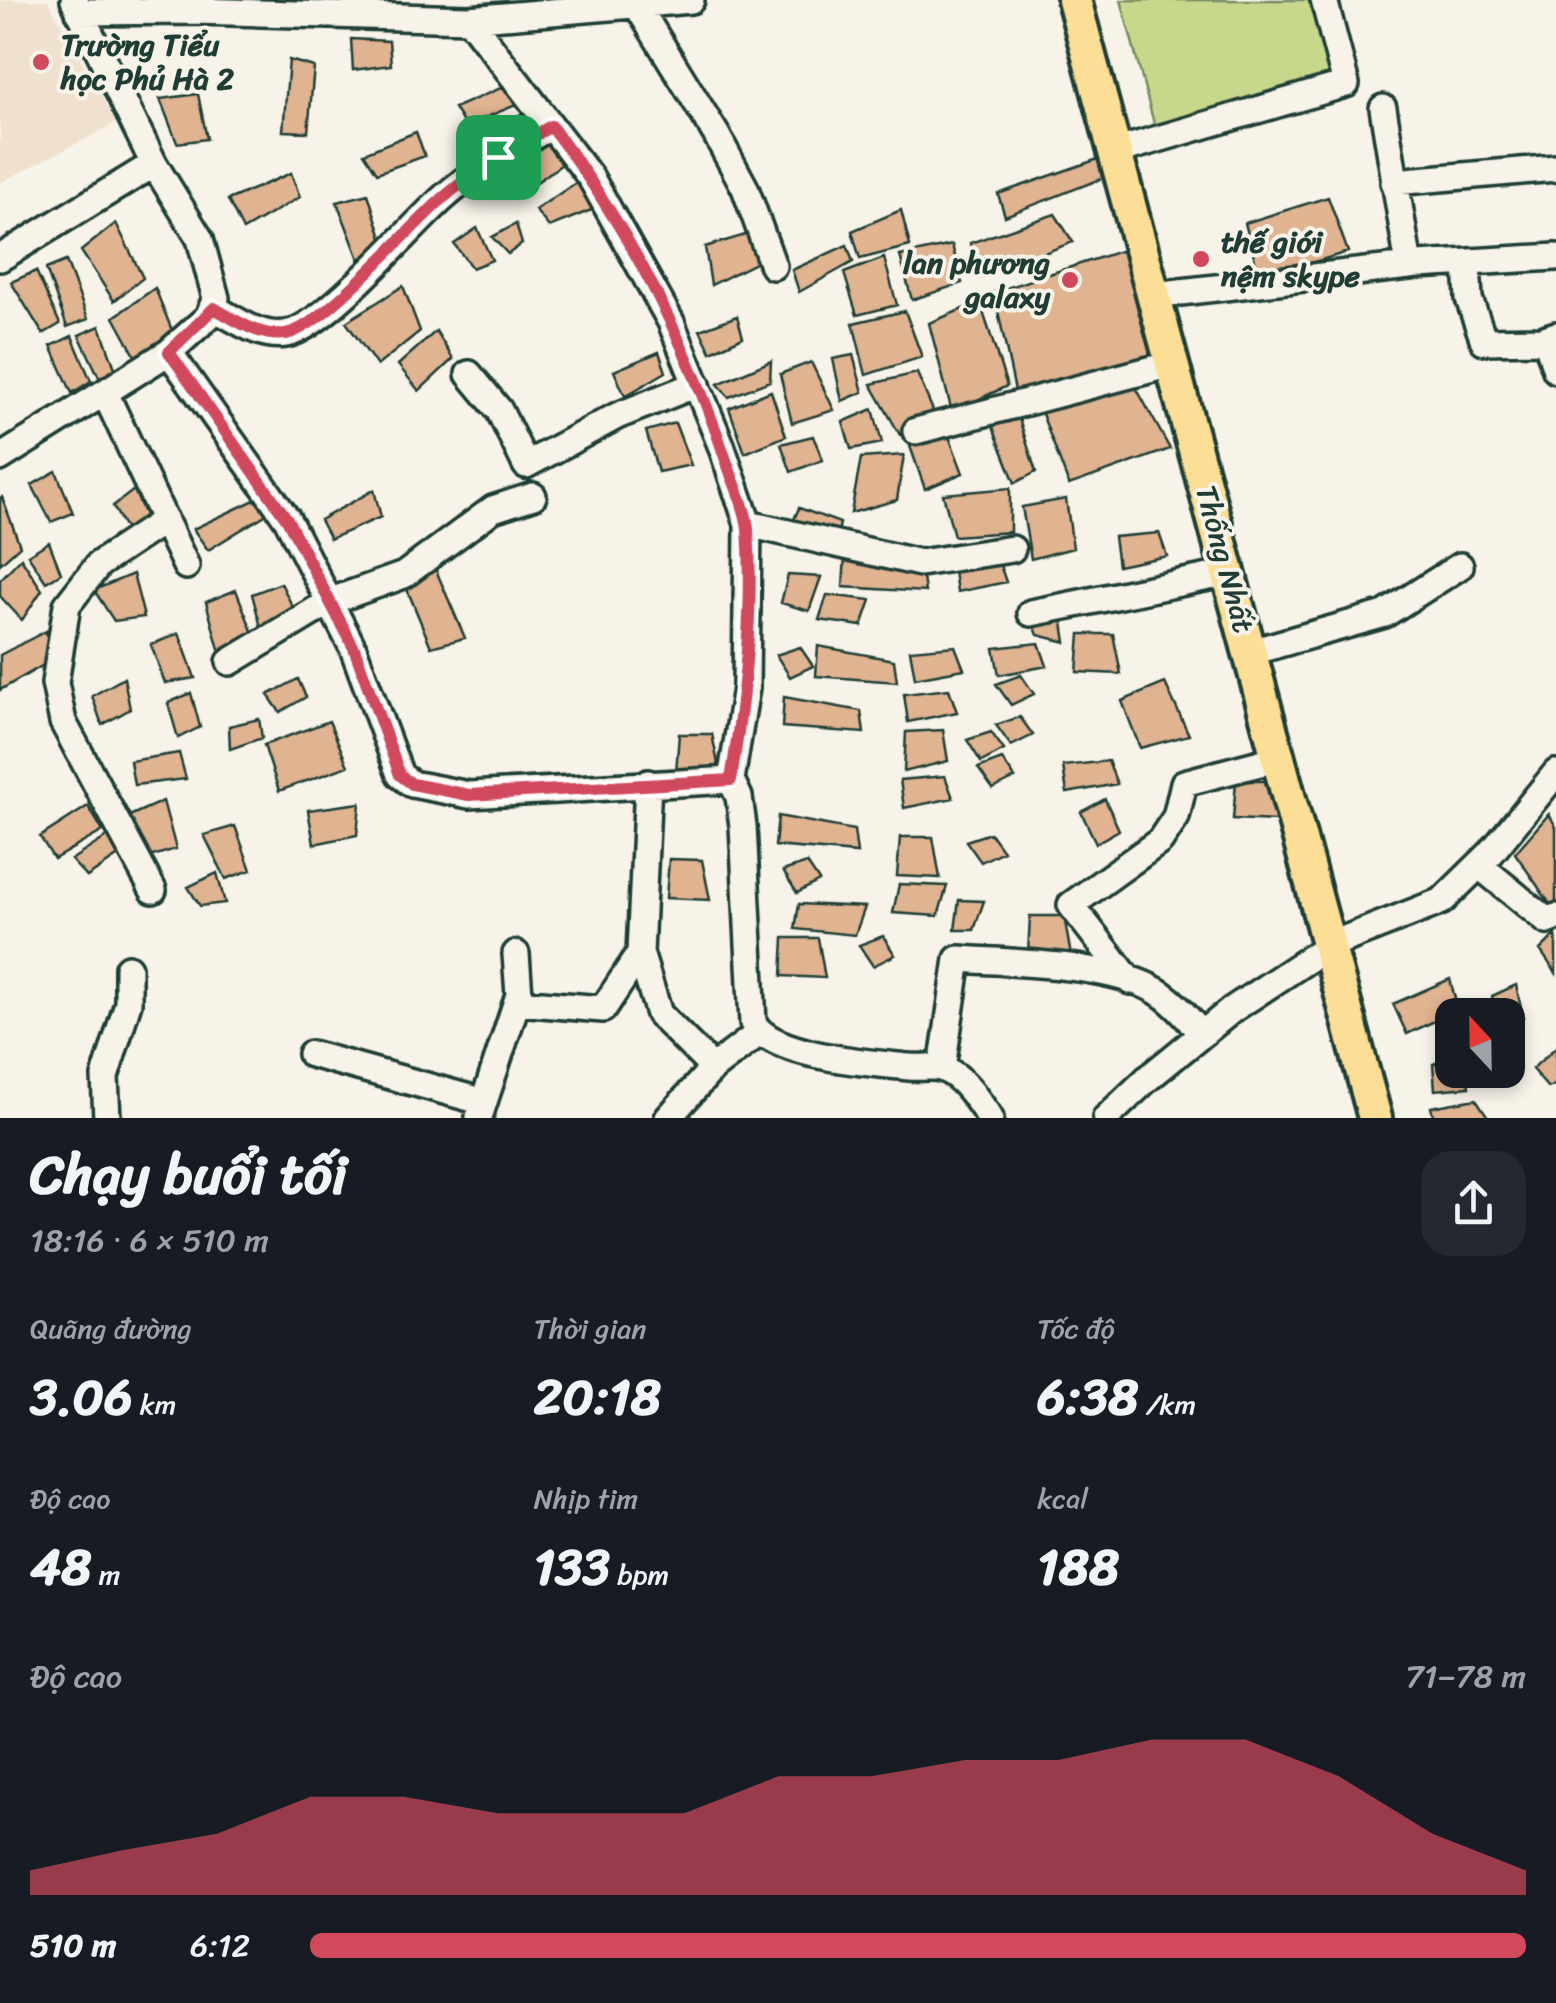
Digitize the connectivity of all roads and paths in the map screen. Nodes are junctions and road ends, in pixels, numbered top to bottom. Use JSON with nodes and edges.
{"nodes":[{"id":1,"x":691,"y":0,"type":"edge"},
{"id":2,"x":1074,"y":0,"type":"edge"},
{"id":3,"x":1324,"y":0,"type":"edge"},
{"id":4,"x":76,"y":6,"type":"edge"},
{"id":5,"x":638,"y":7,"type":"junction"},
{"id":6,"x":469,"y":20,"type":"junction"},
{"id":7,"x":1383,"y":108,"type":"dead end"},
{"id":8,"x":551,"y":126,"type":"junction"},
{"id":9,"x":1117,"y":152,"type":"junction"},
{"id":10,"x":154,"y":164,"type":"junction"},
{"id":11,"x":1556,"y":168,"type":"edge"},
{"id":12,"x":1394,"y":182,"type":"junction"},
{"id":13,"x":1556,"y":256,"type":"edge"},
{"id":14,"x":0,"y":258,"type":"edge"},
{"id":15,"x":1467,"y":263,"type":"junction"},
{"id":16,"x":773,"y":266,"type":"dead end"},
{"id":17,"x":1409,"y":266,"type":"junction"},
{"id":18,"x":1154,"y":295,"type":"junction"},
{"id":19,"x":214,"y":308,"type":"junction"},
{"id":20,"x":1551,"y":337,"type":"edge"},
{"id":21,"x":169,"y":352,"type":"junction"},
{"id":22,"x":1172,"y":364,"type":"junction"},
{"id":23,"x":1556,"y":370,"type":"edge"},
{"id":24,"x":469,"y":374,"type":"dead end"},
{"id":25,"x":697,"y":384,"type":"junction"},
{"id":26,"x":105,"y":393,"type":"junction"},
{"id":27,"x":916,"y":431,"type":"dead end"},
{"id":28,"x":0,"y":458,"type":"edge"},
{"id":29,"x":533,"y":496,"type":"dead end"},
{"id":30,"x":165,"y":520,"type":"junction"},
{"id":31,"x":748,"y":524,"type":"junction"},
{"id":32,"x":1012,"y":549,"type":"dead end"},
{"id":33,"x":186,"y":566,"type":"dead end"},
{"id":34,"x":1460,"y":566,"type":"dead end"},
{"id":35,"x":1230,"y":573,"type":"junction"},
{"id":36,"x":331,"y":601,"type":"junction"},
{"id":37,"x":1031,"y":614,"type":"dead end"},
{"id":38,"x":1251,"y":652,"type":"junction"},
{"id":39,"x":230,"y":662,"type":"dead end"},
{"id":40,"x":1279,"y":758,"type":"junction"},
{"id":41,"x":1556,"y":773,"type":"edge"},
{"id":42,"x":731,"y":780,"type":"junction"},
{"id":43,"x":648,"y":784,"type":"junction"},
{"id":44,"x":1480,"y":866,"type":"junction"},
{"id":45,"x":153,"y":890,"type":"dead end"},
{"id":46,"x":1556,"y":917,"type":"edge"},
{"id":47,"x":1330,"y":945,"type":"junction"},
{"id":48,"x":640,"y":953,"type":"junction"},
{"id":49,"x":516,"y":954,"type":"dead end"},
{"id":50,"x":128,"y":968,"type":"dead end"},
{"id":51,"x":1130,"y":981,"type":"junction"},
{"id":52,"x":517,"y":1002,"type":"junction"},
{"id":53,"x":760,"y":1033,"type":"junction"},
{"id":54,"x":1202,"y":1034,"type":"junction"},
{"id":55,"x":311,"y":1054,"type":"dead end"},
{"id":56,"x":713,"y":1068,"type":"junction"},
{"id":57,"x":942,"y":1068,"type":"junction"},
{"id":58,"x":481,"y":1110,"type":"edge"},
{"id":59,"x":107,"y":1118,"type":"edge"},
{"id":60,"x":668,"y":1118,"type":"edge"},
{"id":61,"x":990,"y":1118,"type":"edge"},
{"id":62,"x":1106,"y":1118,"type":"edge"},
{"id":63,"x":1375,"y":1118,"type":"edge"}],
"edges":[{"from":1,"to":5,"type":"street"},
{"from":2,"to":9,"type":"main road","name":"Thống Nhất"},
{"from":3,"to":9,"type":"street"},
{"from":4,"to":6,"type":"street"},
{"from":4,"to":10,"type":"street"},
{"from":5,"to":6,"type":"street"},
{"from":5,"to":16,"type":"street"},
{"from":6,"to":8,"type":"street"},
{"from":7,"to":12,"type":"street"},
{"from":8,"to":19,"type":"street"},
{"from":8,"to":25,"type":"street"},
{"from":9,"to":18,"type":"main road","name":"Thống Nhất"},
{"from":10,"to":14,"type":"street"},
{"from":10,"to":19,"type":"street"},
{"from":11,"to":12,"type":"street"},
{"from":12,"to":17,"type":"street"},
{"from":13,"to":15,"type":"street"},
{"from":15,"to":17,"type":"street"},
{"from":15,"to":20,"type":"street"},
{"from":17,"to":18,"type":"street"},
{"from":18,"to":22,"type":"main road","name":"Thống Nhất"},
{"from":19,"to":21,"type":"street"},
{"from":20,"to":23,"type":"street"},
{"from":21,"to":26,"type":"street"},
{"from":21,"to":36,"type":"street"},
{"from":22,"to":27,"type":"street"},
{"from":22,"to":35,"type":"main road","name":"Thống Nhất"},
{"from":24,"to":25,"type":"street"},
{"from":25,"to":31,"type":"street"},
{"from":26,"to":28,"type":"street"},
{"from":26,"to":30,"type":"street"},
{"from":29,"to":36,"type":"street"},
{"from":30,"to":33,"type":"street"},
{"from":30,"to":45,"type":"street"},
{"from":31,"to":32,"type":"street"},
{"from":31,"to":42,"type":"street"},
{"from":34,"to":38,"type":"street"},
{"from":35,"to":37,"type":"street"},
{"from":35,"to":38,"type":"main road","name":"Thống Nhất"},
{"from":36,"to":39,"type":"street"},
{"from":36,"to":43,"type":"street"},
{"from":38,"to":40,"type":"main road","name":"Thống Nhất"},
{"from":40,"to":47,"type":"main road","name":"Thống Nhất"},
{"from":40,"to":51,"type":"street"},
{"from":41,"to":44,"type":"street"},
{"from":42,"to":43,"type":"street"},
{"from":42,"to":53,"type":"street"},
{"from":43,"to":48,"type":"street"},
{"from":44,"to":46,"type":"street"},
{"from":44,"to":47,"type":"street"},
{"from":47,"to":54,"type":"street"},
{"from":47,"to":63,"type":"main road","name":"Thống Nhất"},
{"from":48,"to":52,"type":"street"},
{"from":48,"to":56,"type":"street"},
{"from":49,"to":52,"type":"street"},
{"from":50,"to":59,"type":"street"},
{"from":51,"to":54,"type":"street"},
{"from":51,"to":57,"type":"street"},
{"from":52,"to":58,"type":"street"},
{"from":53,"to":56,"type":"street"},
{"from":53,"to":57,"type":"street"},
{"from":54,"to":62,"type":"street"},
{"from":55,"to":58,"type":"street"},
{"from":56,"to":60,"type":"street"},
{"from":57,"to":61,"type":"street"}]}
